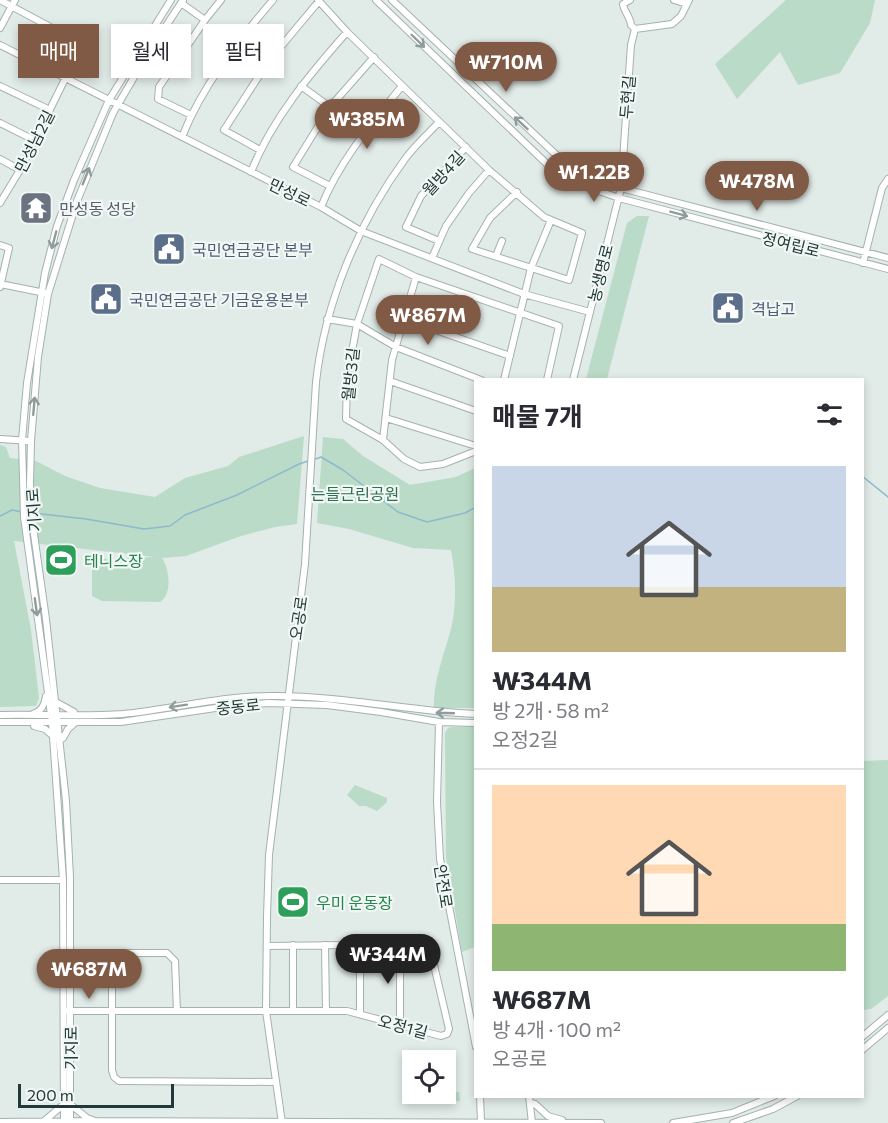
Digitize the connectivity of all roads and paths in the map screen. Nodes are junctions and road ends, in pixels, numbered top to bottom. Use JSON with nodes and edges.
{"nodes":[{"id":1,"x":0,"y":0,"type":"edge"},
{"id":2,"x":171,"y":0,"type":"edge"},
{"id":3,"x":221,"y":0,"type":"edge"},
{"id":4,"x":273,"y":0,"type":"edge"},
{"id":5,"x":376,"y":0,"type":"edge"},
{"id":6,"x":392,"y":0,"type":"edge"},
{"id":7,"x":630,"y":0,"type":"edge"},
{"id":8,"x":674,"y":0,"type":"edge"},
{"id":9,"x":318,"y":1,"type":"edge"},
{"id":10,"x":182,"y":2,"type":"edge"},
{"id":11,"x":688,"y":2,"type":"edge"},
{"id":12,"x":13,"y":3,"type":"edge"},
{"id":13,"x":205,"y":20,"type":"junction"},
{"id":14,"x":48,"y":24,"type":"edge"},
{"id":15,"x":253,"y":24,"type":"edge"},
{"id":16,"x":0,"y":28,"type":"edge"},
{"id":17,"x":635,"y":29,"type":"junction"},
{"id":18,"x":347,"y":32,"type":"junction"},
{"id":19,"x":284,"y":42,"type":"edge"},
{"id":20,"x":0,"y":45,"type":"edge"},
{"id":21,"x":18,"y":54,"type":"edge"},
{"id":22,"x":374,"y":57,"type":"junction"},
{"id":23,"x":66,"y":78,"type":"edge"},
{"id":24,"x":68,"y":78,"type":"edge"},
{"id":25,"x":215,"y":78,"type":"edge"},
{"id":26,"x":258,"y":78,"type":"edge"},
{"id":27,"x":301,"y":86,"type":"junction"},
{"id":28,"x":402,"y":86,"type":"junction"},
{"id":29,"x":0,"y":87,"type":"edge"},
{"id":30,"x":109,"y":100,"type":"junction"},
{"id":31,"x":118,"y":105,"type":"junction"},
{"id":32,"x":330,"y":107,"type":"junction"},
{"id":33,"x":50,"y":110,"type":"junction"},
{"id":34,"x":191,"y":116,"type":"junction"},
{"id":35,"x":440,"y":122,"type":"junction"},
{"id":36,"x":0,"y":123,"type":"edge"},
{"id":37,"x":182,"y":137,"type":"junction"},
{"id":38,"x":34,"y":140,"type":"junction"},
{"id":39,"x":466,"y":147,"type":"junction"},
{"id":40,"x":260,"y":150,"type":"junction"},
{"id":41,"x":0,"y":159,"type":"edge"},
{"id":42,"x":622,"y":165,"type":"joint"},
{"id":43,"x":20,"y":170,"type":"junction"},
{"id":44,"x":489,"y":170,"type":"junction"},
{"id":45,"x":251,"y":172,"type":"junction"},
{"id":46,"x":888,"y":179,"type":"edge"},
{"id":47,"x":330,"y":186,"type":"junction"},
{"id":48,"x":621,"y":188,"type":"junction"},
{"id":49,"x":517,"y":192,"type":"junction"},
{"id":50,"x":619,"y":198,"type":"junction"},
{"id":51,"x":1,"y":199,"type":"edge"},
{"id":52,"x":321,"y":207,"type":"junction"},
{"id":53,"x":550,"y":220,"type":"junction"},
{"id":54,"x":361,"y":231,"type":"junction"},
{"id":55,"x":502,"y":240,"type":"dead end"},
{"id":56,"x":440,"y":241,"type":"junction"},
{"id":57,"x":0,"y":245,"type":"edge"},
{"id":58,"x":866,"y":253,"type":"junction"},
{"id":59,"x":496,"y":256,"type":"junction"},
{"id":60,"x":432,"y":258,"type":"junction"},
{"id":61,"x":888,"y":258,"type":"edge"},
{"id":62,"x":863,"y":263,"type":"junction"},
{"id":63,"x":531,"y":268,"type":"junction"},
{"id":64,"x":888,"y":269,"type":"edge"},
{"id":65,"x":416,"y":277,"type":"junction"},
{"id":66,"x":0,"y":285,"type":"edge"},
{"id":67,"x":45,"y":293,"type":"junction"},
{"id":68,"x":524,"y":294,"type":"junction"},
{"id":69,"x":590,"y":312,"type":"junction"},
{"id":70,"x":520,"y":313,"type":"junction"},
{"id":71,"x":327,"y":319,"type":"junction"},
{"id":72,"x":404,"y":319,"type":"junction"},
{"id":73,"x":357,"y":324,"type":"junction"},
{"id":74,"x":396,"y":346,"type":"junction"},
{"id":75,"x":510,"y":356,"type":"junction"},
{"id":76,"x":476,"y":378,"type":"edge"},
{"id":77,"x":504,"y":378,"type":"edge"},
{"id":78,"x":547,"y":378,"type":"edge"},
{"id":79,"x":574,"y":378,"type":"edge"},
{"id":80,"x":390,"y":381,"type":"junction"},
{"id":81,"x":474,"y":410,"type":"edge"},
{"id":82,"x":386,"y":418,"type":"junction"},
{"id":83,"x":0,"y":439,"type":"edge"},
{"id":84,"x":22,"y":440,"type":"junction"},
{"id":85,"x":383,"y":440,"type":"junction"},
{"id":86,"x":31,"y":441,"type":"junction"},
{"id":87,"x":474,"y":445,"type":"edge"},
{"id":88,"x":474,"y":452,"type":"edge"},
{"id":89,"x":27,"y":464,"type":"junction"},
{"id":90,"x":48,"y":696,"type":"junction"},
{"id":91,"x":288,"y":696,"type":"junction"},
{"id":92,"x":56,"y":702,"type":"junction"},
{"id":93,"x":287,"y":704,"type":"junction"},
{"id":94,"x":474,"y":714,"type":"edge"},
{"id":95,"x":0,"y":715,"type":"edge"},
{"id":96,"x":33,"y":719,"type":"junction"},
{"id":97,"x":55,"y":719,"type":"junction"},
{"id":98,"x":75,"y":719,"type":"junction"},
{"id":99,"x":0,"y":722,"type":"edge"},
{"id":100,"x":439,"y":722,"type":"junction"},
{"id":101,"x":474,"y":723,"type":"edge"},
{"id":102,"x":53,"y":736,"type":"junction"},
{"id":103,"x":60,"y":740,"type":"junction"},
{"id":104,"x":0,"y":880,"type":"edge"},
{"id":105,"x":63,"y":880,"type":"junction"},
{"id":106,"x":360,"y":944,"type":"junction"},
{"id":107,"x":293,"y":945,"type":"junction"},
{"id":108,"x":326,"y":945,"type":"junction"},
{"id":109,"x":400,"y":945,"type":"junction"},
{"id":110,"x":267,"y":946,"type":"junction"},
{"id":111,"x":62,"y":1008,"type":"junction"},
{"id":112,"x":112,"y":1011,"type":"junction"},
{"id":113,"x":177,"y":1011,"type":"junction"},
{"id":114,"x":266,"y":1011,"type":"junction"},
{"id":115,"x":293,"y":1011,"type":"junction"},
{"id":116,"x":326,"y":1011,"type":"junction"},
{"id":117,"x":70,"y":1012,"type":"junction"},
{"id":118,"x":360,"y":1014,"type":"junction"},
{"id":119,"x":888,"y":1015,"type":"edge"},
{"id":120,"x":400,"y":1026,"type":"junction"},
{"id":121,"x":888,"y":1028,"type":"edge"},
{"id":122,"x":864,"y":1035,"type":"edge"},
{"id":123,"x":474,"y":1037,"type":"edge"},
{"id":124,"x":864,"y":1048,"type":"edge"},
{"id":125,"x":275,"y":1082,"type":"junction"},
{"id":126,"x":480,"y":1098,"type":"edge"},
{"id":127,"x":769,"y":1098,"type":"edge"},
{"id":128,"x":793,"y":1098,"type":"edge"},
{"id":129,"x":529,"y":1100,"type":"edge"},
{"id":130,"x":67,"y":1105,"type":"junction"},
{"id":131,"x":44,"y":1121,"type":"junction"},
{"id":132,"x":95,"y":1121,"type":"junction"},
{"id":133,"x":0,"y":1122,"type":"edge"},
{"id":134,"x":67,"y":1122,"type":"edge"},
{"id":135,"x":282,"y":1122,"type":"edge"},
{"id":136,"x":481,"y":1122,"type":"edge"},
{"id":137,"x":565,"y":1122,"type":"edge"},
{"id":138,"x":531,"y":1123,"type":"edge"},
{"id":139,"x":601,"y":1123,"type":"edge"},
{"id":140,"x":673,"y":1123,"type":"edge"},
{"id":141,"x":734,"y":1123,"type":"edge"}],
"edges":[{"from":1,"to":12,"type":"street"},
{"from":2,"to":30,"type":"street","name":"기지로"},
{"from":3,"to":13,"type":"street"},
{"from":4,"to":15,"type":"street"},
{"from":5,"to":50,"type":"street","name":"정여립로","one_way":true},
{"from":48,"to":6,"type":"street","name":"정여립로","one_way":true},
{"from":7,"to":17,"type":"street"},
{"from":8,"to":11,"type":"street"},
{"from":9,"to":18,"type":"street"},
{"from":9,"to":19,"type":"street"},
{"from":10,"to":13,"type":"street"},
{"from":10,"to":31,"type":"street","name":"기지로"},
{"from":11,"to":17,"type":"street"},
{"from":12,"to":14,"type":"street","name":"만성남2길"},
{"from":12,"to":16,"type":"street"},
{"from":13,"to":34,"type":"street"},
{"from":17,"to":42,"type":"street","name":"두현길"},
{"from":18,"to":22,"type":"street"},
{"from":18,"to":27,"type":"street"},
{"from":20,"to":21,"type":"street","name":"만성로"},
{"from":22,"to":28,"type":"street"},
{"from":22,"to":32,"type":"street"},
{"from":23,"to":33,"type":"street","name":"만성남2길"},
{"from":24,"to":30,"type":"street","name":"만성로"},
{"from":25,"to":34,"type":"street"},
{"from":26,"to":40,"type":"street"},
{"from":27,"to":32,"type":"street"},
{"from":27,"to":40,"type":"street"},
{"from":28,"to":35,"type":"street"},
{"from":28,"to":47,"type":"street"},
{"from":29,"to":33,"type":"street"},
{"from":30,"to":31,"type":"street","name":"만성로"},
{"from":30,"to":67,"type":"street","name":"기지로","one_way":true},
{"from":31,"to":37,"type":"street","name":"만성로"},
{"from":67,"to":31,"type":"street","name":"기지로","one_way":true},
{"from":32,"to":47,"type":"street"},
{"from":33,"to":38,"type":"street","name":"만성남2길"},
{"from":34,"to":37,"type":"street"},
{"from":35,"to":39,"type":"street"},
{"from":35,"to":54,"type":"street","name":"오공로"},
{"from":36,"to":38,"type":"street"},
{"from":37,"to":45,"type":"street","name":"만성로"},
{"from":38,"to":43,"type":"street","name":"만성남2길"},
{"from":39,"to":44,"type":"street","name":"월방4길"},
{"from":39,"to":56,"type":"street","name":"월방4길"},
{"from":40,"to":45,"type":"street"},
{"from":41,"to":43,"type":"street"},
{"from":42,"to":48,"type":"street","name":"농생명로"},
{"from":43,"to":51,"type":"street","name":"만성남2길"},
{"from":44,"to":49,"type":"street","name":"월방4길"},
{"from":44,"to":56,"type":"street","name":"월방4길"},
{"from":45,"to":52,"type":"street","name":"만성로"},
{"from":46,"to":58,"type":"street"},
{"from":47,"to":52,"type":"street"},
{"from":48,"to":50,"type":"street","name":"농생명로"},
{"from":48,"to":58,"type":"street","name":"정여립로"},
{"from":49,"to":53,"type":"street","name":"월방4길"},
{"from":49,"to":59,"type":"street"},
{"from":50,"to":62,"type":"street","name":"정여립로","one_way":true},
{"from":50,"to":69,"type":"street","name":"농생명로"},
{"from":52,"to":54,"type":"street","name":"만성로"},
{"from":53,"to":63,"type":"street"},
{"from":53,"to":63,"type":"street","name":"월방4길"},
{"from":54,"to":60,"type":"street","name":"만성로"},
{"from":54,"to":71,"type":"street","name":"오공로"},
{"from":55,"to":59,"type":"street"},
{"from":56,"to":60,"type":"street","name":"월방4길"},
{"from":57,"to":66,"type":"street"},
{"from":58,"to":61,"type":"street","name":"정여립로"},
{"from":58,"to":62,"type":"street"},
{"from":59,"to":63,"type":"street"},
{"from":60,"to":68,"type":"street","name":"만성로"},
{"from":62,"to":64,"type":"street","name":"정여립로"},
{"from":63,"to":68,"type":"street"},
{"from":65,"to":70,"type":"street","name":"월방3길"},
{"from":65,"to":72,"type":"street"},
{"from":65,"to":73,"type":"street","name":"월방3길"},
{"from":66,"to":67,"type":"street"},
{"from":67,"to":84,"type":"street","name":"기지로"},
{"from":86,"to":67,"type":"street","name":"기지로","one_way":true},
{"from":68,"to":69,"type":"street","name":"만성로"},
{"from":68,"to":70,"type":"street"},
{"from":69,"to":79,"type":"street","name":"농생명로"},
{"from":70,"to":75,"type":"street"},
{"from":70,"to":78,"type":"street","name":"월방3길"},
{"from":71,"to":73,"type":"street","name":"월방3길"},
{"from":71,"to":91,"type":"street","name":"오공로"},
{"from":72,"to":74,"type":"street"},
{"from":72,"to":75,"type":"street"},
{"from":73,"to":74,"type":"street","name":"월방3길"},
{"from":73,"to":85,"type":"street","name":"월방3길"},
{"from":74,"to":76,"type":"street","name":"월방3길"},
{"from":74,"to":80,"type":"street"},
{"from":75,"to":77,"type":"street"},
{"from":80,"to":81,"type":"street"},
{"from":80,"to":82,"type":"street"},
{"from":82,"to":85,"type":"street"},
{"from":82,"to":87,"type":"street"},
{"from":83,"to":84,"type":"street"},
{"from":84,"to":86,"type":"street"},
{"from":84,"to":89,"type":"street","name":"기지로"},
{"from":85,"to":88,"type":"street","name":"월방3길"},
{"from":86,"to":89,"type":"street","name":"기지로"},
{"from":89,"to":90,"type":"street","name":"기지로","one_way":true},
{"from":89,"to":92,"type":"street","name":"기지로"},
{"from":90,"to":96,"type":"street"},
{"from":90,"to":97,"type":"street","name":"기지로"},
{"from":91,"to":93,"type":"street","name":"오공로"},
{"from":94,"to":91,"type":"street","name":"중동로","one_way":true},
{"from":91,"to":98,"type":"street","name":"중동로","one_way":true},
{"from":92,"to":97,"type":"street","name":"기지로"},
{"from":92,"to":98,"type":"street"},
{"from":93,"to":98,"type":"street","name":"중동로"},
{"from":93,"to":100,"type":"street","name":"중동로"},
{"from":93,"to":110,"type":"street","name":"오공로"},
{"from":95,"to":96,"type":"street","name":"중동로"},
{"from":96,"to":97,"type":"street","name":"중동로"},
{"from":96,"to":99,"type":"street","name":"중동로"},
{"from":96,"to":102,"type":"street"},
{"from":97,"to":98,"type":"street","name":"중동로"},
{"from":97,"to":102,"type":"street","name":"기지로"},
{"from":97,"to":103,"type":"street","name":"기지로"},
{"from":98,"to":103,"type":"street"},
{"from":100,"to":101,"type":"street","name":"중동로"},
{"from":100,"to":123,"type":"street","name":"안전로"},
{"from":102,"to":105,"type":"street","name":"기지로"},
{"from":103,"to":117,"type":"street","name":"기지로"},
{"from":104,"to":105,"type":"street"},
{"from":105,"to":111,"type":"street","name":"기지로"},
{"from":106,"to":108,"type":"street"},
{"from":106,"to":109,"type":"street"},
{"from":106,"to":118,"type":"street"},
{"from":107,"to":108,"type":"street"},
{"from":107,"to":110,"type":"street"},
{"from":107,"to":115,"type":"street"},
{"from":108,"to":116,"type":"street"},
{"from":109,"to":120,"type":"street"},
{"from":109,"to":120,"type":"street","name":"오정1길"},
{"from":110,"to":114,"type":"street","name":"오공로"},
{"from":111,"to":117,"type":"street"},
{"from":111,"to":130,"type":"street","name":"기지로"},
{"from":112,"to":113,"type":"street"},
{"from":112,"to":113,"type":"street"},
{"from":112,"to":117,"type":"street"},
{"from":112,"to":125,"type":"street"},
{"from":113,"to":114,"type":"street"},
{"from":114,"to":115,"type":"street","name":"오정1길"},
{"from":114,"to":125,"type":"street","name":"오공로"},
{"from":115,"to":116,"type":"street","name":"오정1길"},
{"from":116,"to":118,"type":"street","name":"오정1길"},
{"from":117,"to":130,"type":"street","name":"기지로"},
{"from":118,"to":120,"type":"street","name":"오정1길"},
{"from":119,"to":122,"type":"street"},
{"from":121,"to":124,"type":"street"},
{"from":125,"to":135,"type":"street","name":"오공로"},
{"from":126,"to":136,"type":"street"},
{"from":127,"to":140,"type":"street"},
{"from":128,"to":141,"type":"street"},
{"from":129,"to":137,"type":"street"},
{"from":129,"to":138,"type":"street"},
{"from":130,"to":131,"type":"street"},
{"from":130,"to":132,"type":"street"},
{"from":130,"to":134,"type":"street","name":"기지로"},
{"from":131,"to":133,"type":"street"},
{"from":131,"to":134,"type":"street"},
{"from":132,"to":134,"type":"street"},
{"from":132,"to":135,"type":"street"},
{"from":135,"to":136,"type":"street"},
{"from":136,"to":138,"type":"street"},
{"from":137,"to":138,"type":"street"},
{"from":137,"to":139,"type":"street"}]}
